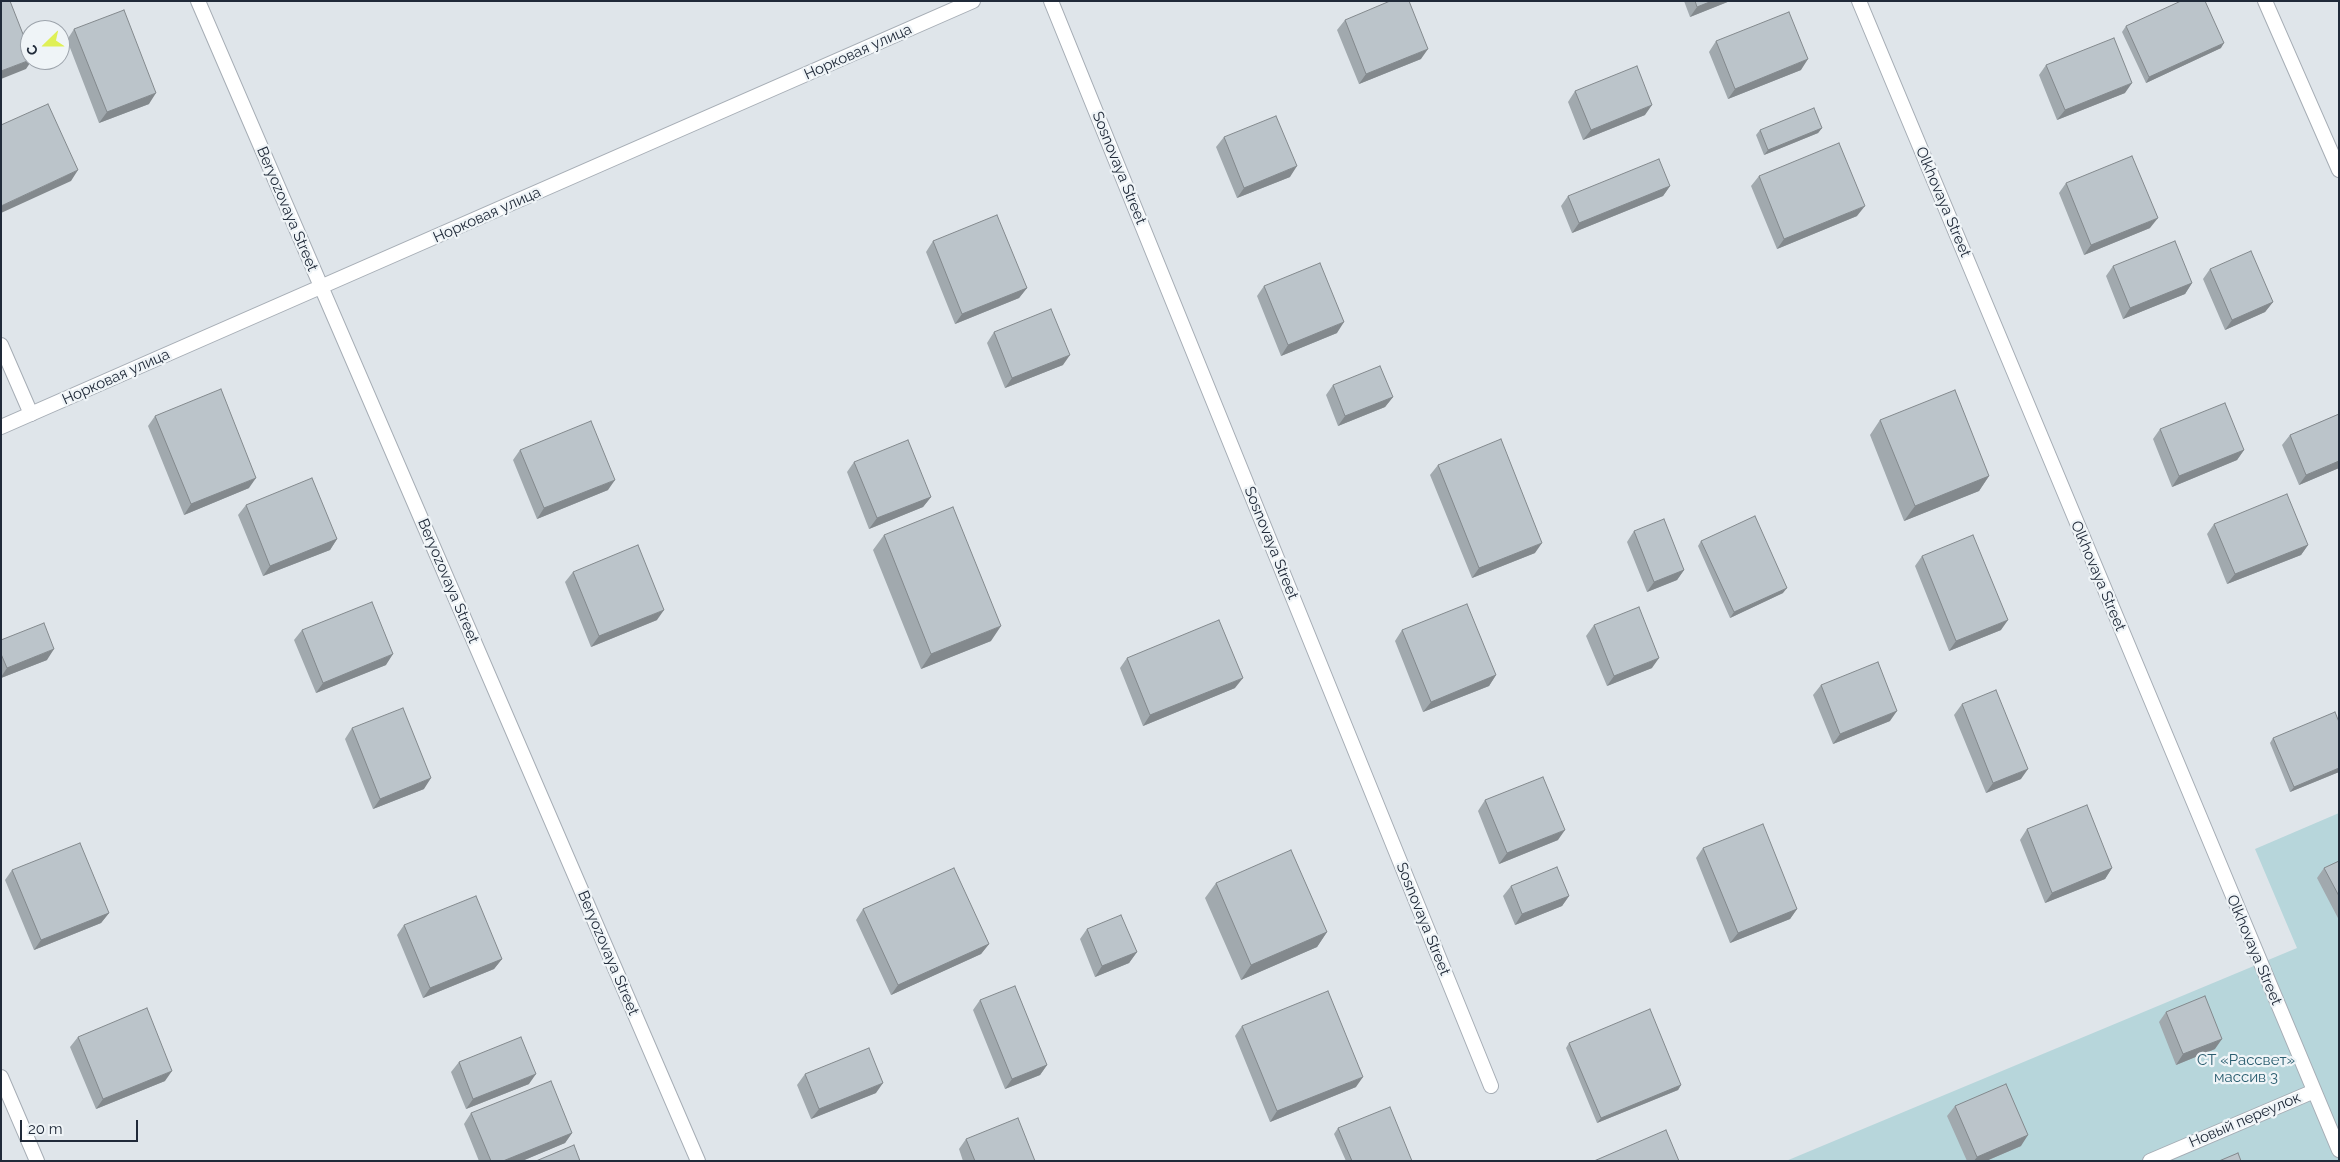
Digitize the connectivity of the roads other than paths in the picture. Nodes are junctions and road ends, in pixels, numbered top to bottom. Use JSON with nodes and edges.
{"nodes":[{"id":1,"x":198,"y":1,"type":"edge"},
{"id":2,"x":973,"y":1,"type":"edge"},
{"id":3,"x":1051,"y":1,"type":"edge"},
{"id":4,"x":1859,"y":1,"type":"edge"},
{"id":5,"x":2265,"y":1,"type":"edge"},
{"id":6,"x":2339,"y":170,"type":"edge"},
{"id":7,"x":321,"y":288,"type":"junction"},
{"id":8,"x":1,"y":345,"type":"edge"},
{"id":9,"x":31,"y":414,"type":"junction"},
{"id":10,"x":1,"y":428,"type":"edge"},
{"id":11,"x":1,"y":1077,"type":"edge"},
{"id":12,"x":1491,"y":1086,"type":"dead end"},
{"id":13,"x":2312,"y":1092,"type":"junction"},
{"id":14,"x":2339,"y":1150,"type":"edge"},
{"id":15,"x":37,"y":1161,"type":"edge"},
{"id":16,"x":698,"y":1161,"type":"edge"},
{"id":17,"x":2150,"y":1161,"type":"edge"}],
"edges":[{"from":1,"to":7,"type":"street","name":"Beryozovaya Street"},
{"from":2,"to":7,"type":"street","name":"Норковая улица"},
{"from":3,"to":12,"type":"street","name":"Sosnovaya Street"},
{"from":4,"to":13,"type":"street","name":"Olkhovaya Street"},
{"from":5,"to":6,"type":"street"},
{"from":7,"to":9,"type":"street","name":"Норковая улица"},
{"from":7,"to":16,"type":"street","name":"Beryozovaya Street"},
{"from":8,"to":9,"type":"street"},
{"from":9,"to":10,"type":"street","name":"Норковая улица"},
{"from":11,"to":15,"type":"street"},
{"from":13,"to":14,"type":"street","name":"Olkhovaya Street"},
{"from":13,"to":17,"type":"street","name":"Новый переулок"}]}
